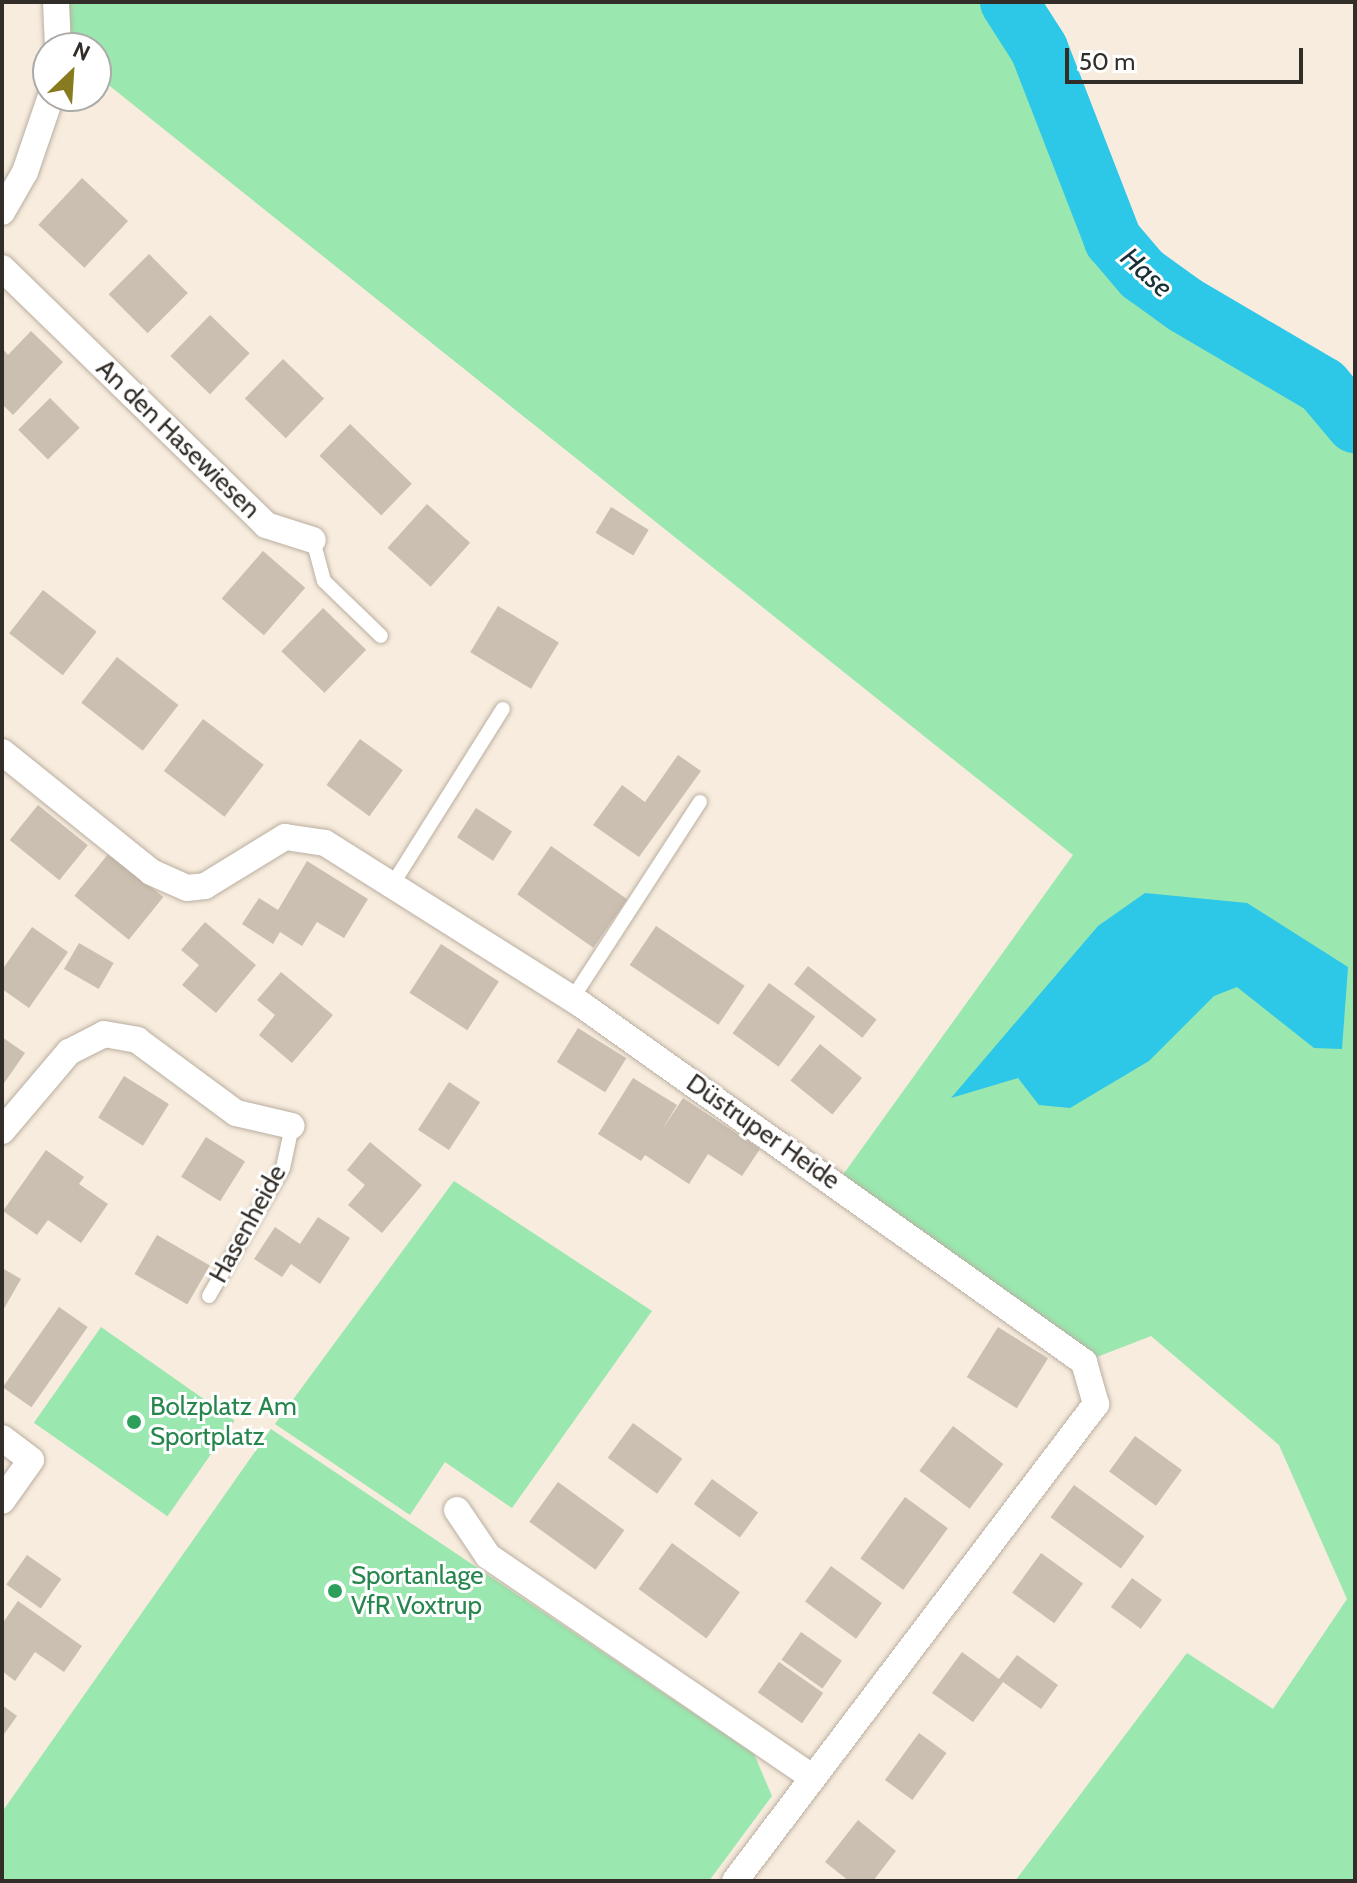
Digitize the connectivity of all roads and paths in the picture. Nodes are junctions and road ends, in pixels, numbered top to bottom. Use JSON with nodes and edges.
{"nodes":[{"id":1,"x":56,"y":2,"type":"edge"},
{"id":2,"x":57,"y":32,"type":"edge"},
{"id":3,"x":46,"y":112,"type":"edge"},
{"id":4,"x":2,"y":212,"type":"edge"},
{"id":5,"x":2,"y":268,"type":"edge"},
{"id":6,"x":313,"y":540,"type":"joint"},
{"id":7,"x":381,"y":636,"type":"dead end"},
{"id":8,"x":503,"y":709,"type":"dead end"},
{"id":9,"x":2,"y":752,"type":"edge"},
{"id":10,"x":700,"y":802,"type":"dead end"},
{"id":11,"x":392,"y":885,"type":"junction"},
{"id":12,"x":572,"y":999,"type":"junction"},
{"id":13,"x":292,"y":1126,"type":"joint"},
{"id":14,"x":2,"y":1131,"type":"edge"},
{"id":15,"x":209,"y":1296,"type":"dead end"},
{"id":16,"x":2,"y":1438,"type":"edge"},
{"id":17,"x":2,"y":1501,"type":"edge"},
{"id":18,"x":457,"y":1510,"type":"dead end"},
{"id":19,"x":811,"y":1776,"type":"junction"},
{"id":20,"x":735,"y":1881,"type":"edge"}],
"edges":[{"from":1,"to":2,"type":"street"},
{"from":3,"to":4,"type":"street"},
{"from":5,"to":6,"type":"street","name":"An den Hasewiesen"},
{"from":6,"to":7,"type":"lane","name":"An den Hasewiesen"},
{"from":8,"to":11,"type":"lane"},
{"from":9,"to":11,"type":"street","name":"Düstruper Heide"},
{"from":10,"to":12,"type":"lane"},
{"from":11,"to":12,"type":"street","name":"Düstruper Heide"},
{"from":12,"to":19,"type":"street","name":"Düstruper Heide"},
{"from":13,"to":14,"type":"street","name":"Hasenheide"},
{"from":13,"to":15,"type":"lane","name":"Hasenheide"},
{"from":16,"to":17,"type":"street"},
{"from":18,"to":19,"type":"street"},
{"from":19,"to":20,"type":"street","name":"Düstruper Heide"}]}
